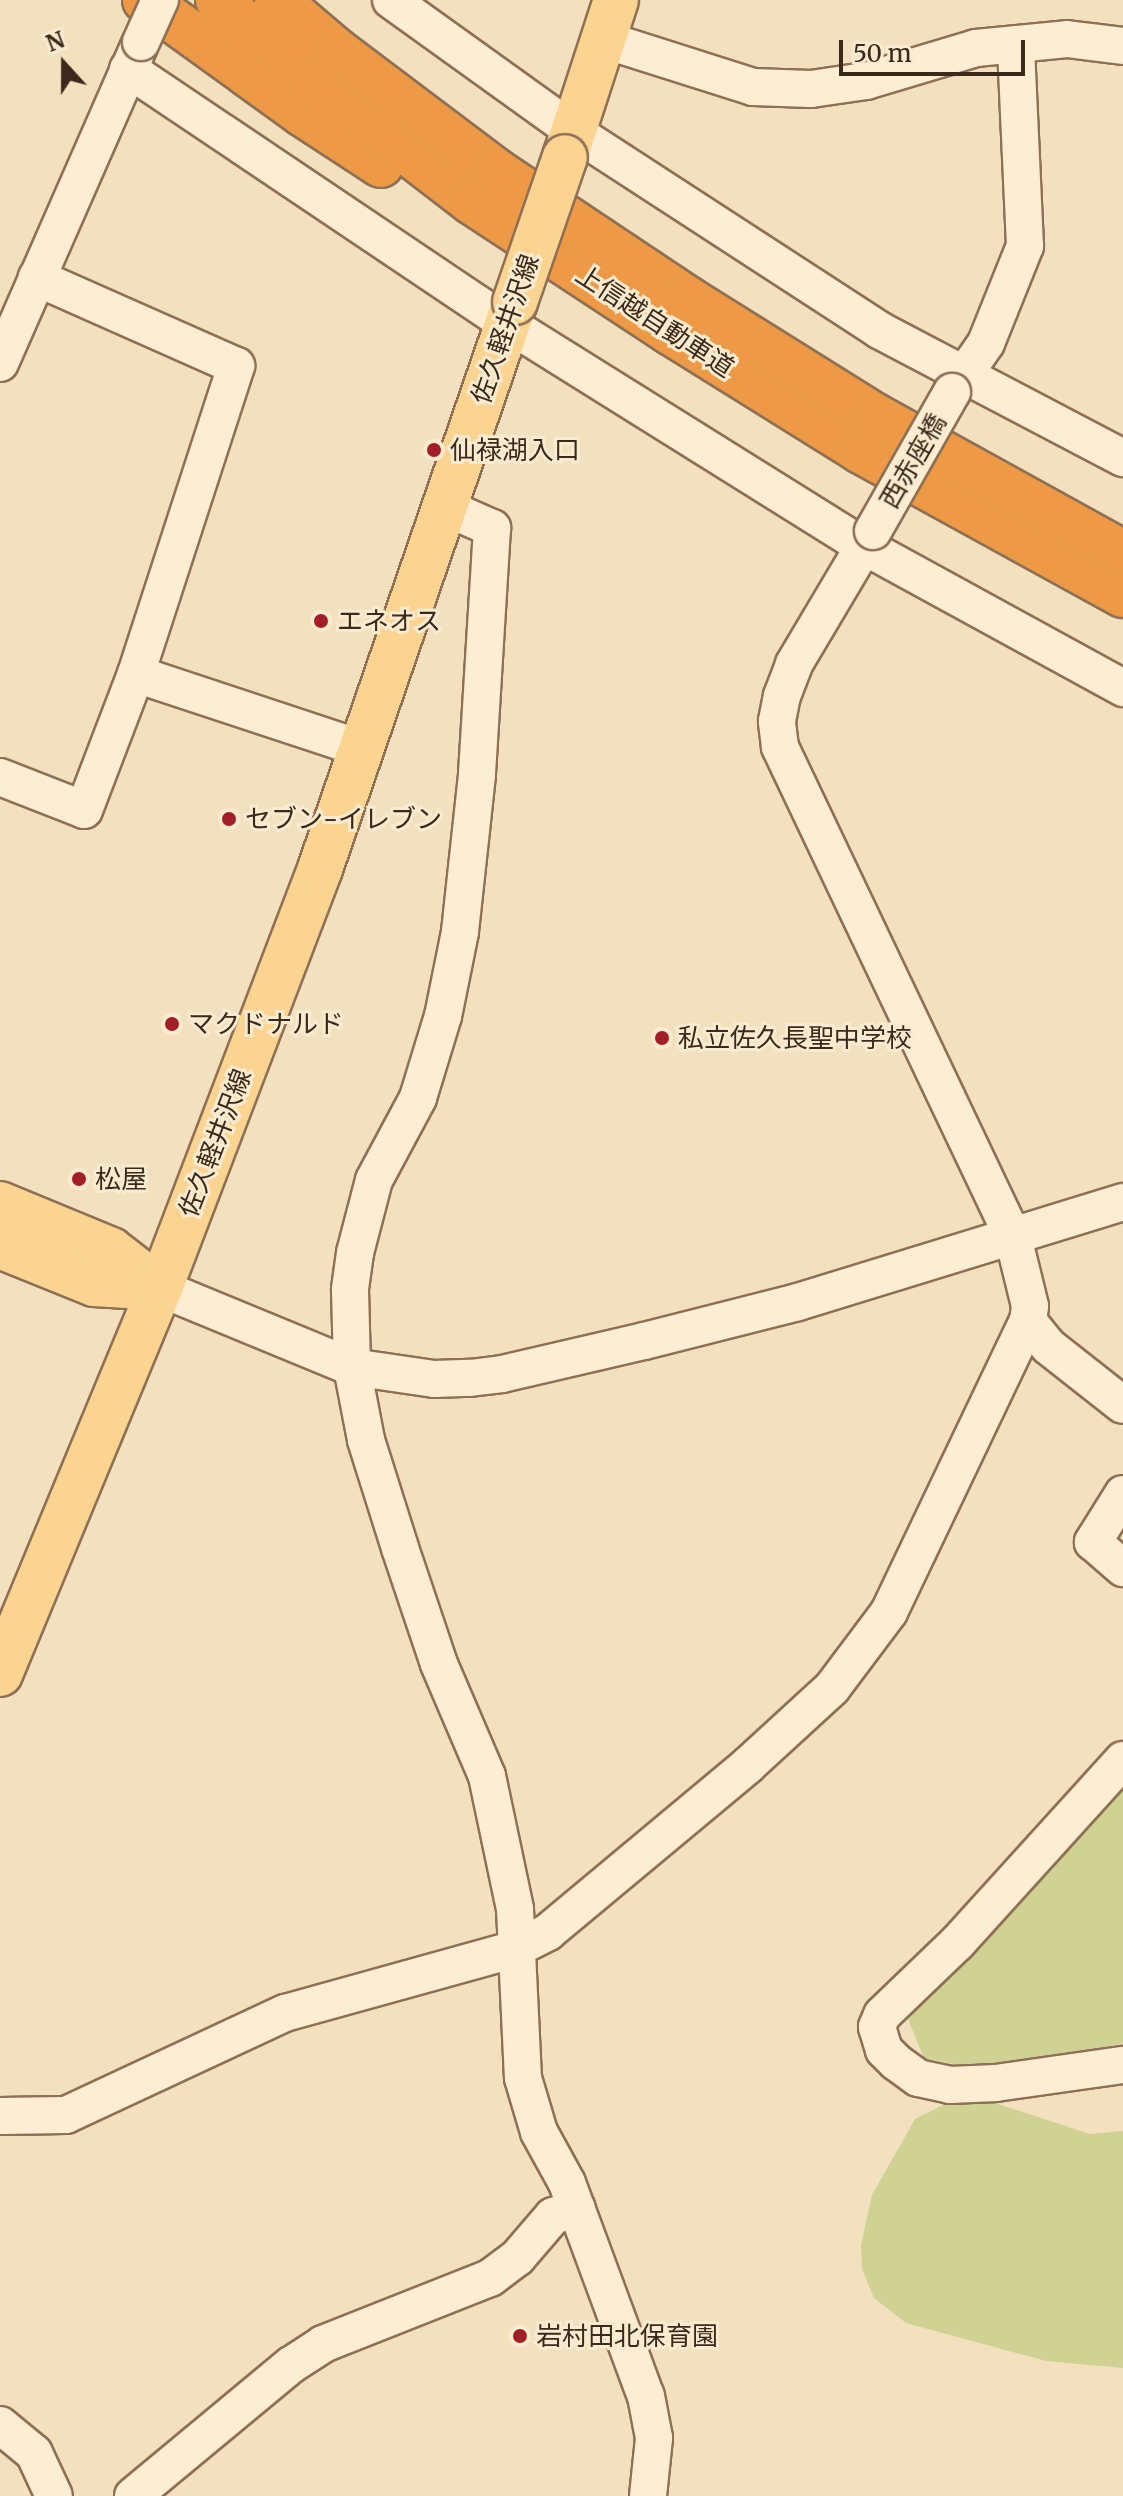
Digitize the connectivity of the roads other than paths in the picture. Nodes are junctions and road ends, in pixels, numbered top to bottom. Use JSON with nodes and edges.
{"nodes":[{"id":1,"x":160,"y":0,"type":"edge"},
{"id":2,"x":218,"y":0,"type":"edge"},
{"id":3,"x":277,"y":0,"type":"edge"},
{"id":4,"x":391,"y":0,"type":"edge"},
{"id":5,"x":610,"y":20,"type":"edge"},
{"id":6,"x":138,"y":37,"type":"edge"},
{"id":7,"x":1016,"y":44,"type":"junction"},
{"id":8,"x":1123,"y":46,"type":"edge"},
{"id":9,"x":569,"y":144,"type":"junction"},
{"id":10,"x":37,"y":278,"type":"junction"},
{"id":11,"x":511,"y":313,"type":"junction"},
{"id":12,"x":670,"y":332,"type":"junction"},
{"id":13,"x":0,"y":363,"type":"edge"},
{"id":14,"x":957,"y":384,"type":"junction"},
{"id":15,"x":1123,"y":458,"type":"edge"},
{"id":16,"x":442,"y":506,"type":"junction"},
{"id":17,"x":868,"y":538,"type":"junction"},
{"id":18,"x":1123,"y":553,"type":"edge"},
{"id":19,"x":1123,"y":595,"type":"edge"},
{"id":20,"x":136,"y":674,"type":"junction"},
{"id":21,"x":1123,"y":688,"type":"edge"},
{"id":22,"x":360,"y":748,"type":"junction"},
{"id":23,"x":0,"y":777,"type":"edge"},
{"id":24,"x":1123,"y":1202,"type":"edge"},
{"id":25,"x":0,"y":1204,"type":"edge"},
{"id":26,"x":1013,"y":1237,"type":"junction"},
{"id":27,"x":0,"y":1246,"type":"edge"},
{"id":28,"x":160,"y":1288,"type":"junction"},
{"id":29,"x":1028,"y":1321,"type":"junction"},
{"id":30,"x":352,"y":1367,"type":"junction"},
{"id":31,"x":1123,"y":1405,"type":"edge"},
{"id":32,"x":1123,"y":1494,"type":"edge"},
{"id":33,"x":1123,"y":1568,"type":"edge"},
{"id":34,"x":0,"y":1674,"type":"edge"},
{"id":35,"x":1123,"y":1760,"type":"edge"},
{"id":36,"x":515,"y":1949,"type":"junction"},
{"id":37,"x":1123,"y":2065,"type":"edge"},
{"id":38,"x":0,"y":2116,"type":"edge"},
{"id":39,"x":577,"y":2208,"type":"junction"},
{"id":40,"x":0,"y":2425,"type":"edge"},
{"id":41,"x":54,"y":2496,"type":"edge"},
{"id":42,"x":133,"y":2496,"type":"edge"},
{"id":43,"x":648,"y":2496,"type":"edge"}],
"edges":[{"from":1,"to":6,"type":"street","bridge":true},
{"from":2,"to":12,"type":"highway","name":"上信越自動車道"},
{"from":3,"to":18,"type":"highway","name":"上信越自動車道"},
{"from":4,"to":9,"type":"street"},
{"from":5,"to":7,"type":"street"},
{"from":5,"to":9,"type":"main road","name":"佐久軽井沢線"},
{"from":6,"to":10,"type":"street"},
{"from":6,"to":11,"type":"street"},
{"from":6,"to":12,"type":"highway"},
{"from":7,"to":8,"type":"street"},
{"from":7,"to":14,"type":"street","name":"西赤座橋"},
{"from":9,"to":11,"type":"main road","name":"佐久軽井沢線","bridge":true},
{"from":9,"to":14,"type":"street"},
{"from":10,"to":13,"type":"street"},
{"from":10,"to":20,"type":"street"},
{"from":11,"to":16,"type":"main road","name":"佐久軽井沢線"},
{"from":11,"to":17,"type":"street"},
{"from":12,"to":19,"type":"highway","name":"上信越自動車道"},
{"from":14,"to":15,"type":"street"},
{"from":14,"to":17,"type":"street","name":"西赤座橋","bridge":true},
{"from":16,"to":22,"type":"main road","name":"佐久軽井沢線"},
{"from":16,"to":30,"type":"street"},
{"from":17,"to":21,"type":"street"},
{"from":17,"to":26,"type":"street","name":"西赤座橋"},
{"from":20,"to":22,"type":"street"},
{"from":20,"to":23,"type":"street"},
{"from":22,"to":28,"type":"main road","name":"佐久軽井沢線"},
{"from":24,"to":26,"type":"street"},
{"from":25,"to":28,"type":"main road"},
{"from":26,"to":29,"type":"street","name":"西赤座橋"},
{"from":26,"to":30,"type":"street"},
{"from":27,"to":28,"type":"main road"},
{"from":28,"to":30,"type":"street"},
{"from":28,"to":34,"type":"main road","name":"佐久軽井沢線"},
{"from":29,"to":31,"type":"street"},
{"from":29,"to":36,"type":"street"},
{"from":30,"to":36,"type":"street"},
{"from":32,"to":33,"type":"street"},
{"from":35,"to":37,"type":"street"},
{"from":36,"to":38,"type":"street"},
{"from":36,"to":39,"type":"street"},
{"from":39,"to":42,"type":"street"},
{"from":39,"to":43,"type":"street"},
{"from":40,"to":41,"type":"street"}]}
